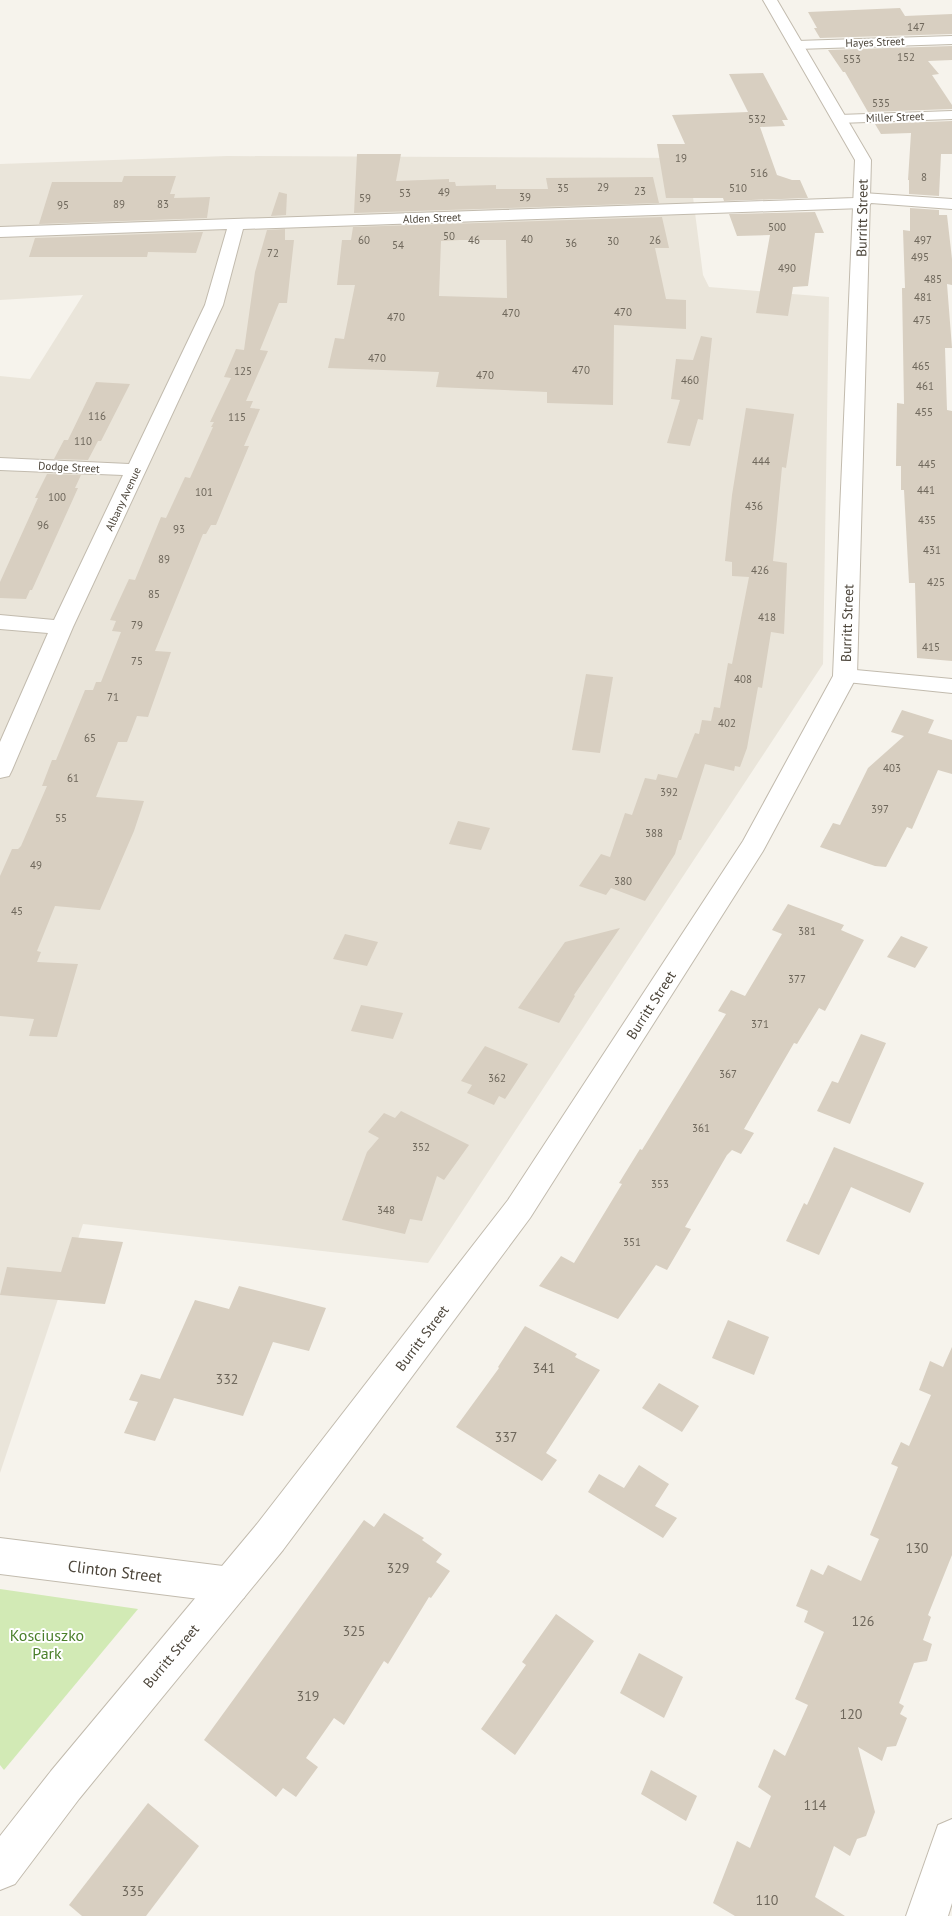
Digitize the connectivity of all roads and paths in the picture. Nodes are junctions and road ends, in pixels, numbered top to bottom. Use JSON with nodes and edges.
{"nodes":[{"id":1,"x":770,"y":0,"type":"edge"},
{"id":2,"x":952,"y":40,"type":"edge"},
{"id":3,"x":797,"y":45,"type":"junction"},
{"id":4,"x":952,"y":114,"type":"edge"},
{"id":5,"x":839,"y":119,"type":"junction"},
{"id":6,"x":863,"y":200,"type":"junction"},
{"id":7,"x":952,"y":204,"type":"edge"},
{"id":8,"x":236,"y":225,"type":"junction"},
{"id":9,"x":0,"y":232,"type":"edge"},
{"id":10,"x":0,"y":464,"type":"edge"},
{"id":11,"x":137,"y":470,"type":"junction"},
{"id":12,"x":0,"y":622,"type":"edge"},
{"id":13,"x":62,"y":627,"type":"junction"},
{"id":14,"x":845,"y":676,"type":"junction"},
{"id":15,"x":952,"y":686,"type":"edge"},
{"id":16,"x":0,"y":770,"type":"edge"},
{"id":17,"x":0,"y":1556,"type":"edge"},
{"id":18,"x":231,"y":1585,"type":"junction"},
{"id":19,"x":952,"y":1840,"type":"edge"},
{"id":20,"x":2,"y":1861,"type":"edge"},
{"id":21,"x":927,"y":1916,"type":"edge"}],
"edges":[{"from":1,"to":3,"type":"street","name":"Burritt Street"},
{"from":2,"to":3,"type":"street","name":"Hayes Street"},
{"from":3,"to":5,"type":"street","name":"Burritt Street"},
{"from":4,"to":5,"type":"street","name":"Miller Street"},
{"from":5,"to":6,"type":"street","name":"Burritt Street"},
{"from":6,"to":7,"type":"street","name":"Alden Street"},
{"from":6,"to":8,"type":"street","name":"Alden Street"},
{"from":6,"to":14,"type":"street","name":"Burritt Street"},
{"from":8,"to":9,"type":"street","name":"Alden Street"},
{"from":8,"to":11,"type":"street","name":"Albany Avenue"},
{"from":10,"to":11,"type":"street","name":"Dodge Street"},
{"from":11,"to":13,"type":"street","name":"Albany Avenue"},
{"from":12,"to":13,"type":"street"},
{"from":13,"to":16,"type":"street","name":"Albany Avenue"},
{"from":14,"to":15,"type":"street"},
{"from":14,"to":18,"type":"street","name":"Burritt Street"},
{"from":17,"to":18,"type":"street","name":"Clinton Street"},
{"from":18,"to":20,"type":"street","name":"Burritt Street"},
{"from":19,"to":21,"type":"street"}]}
